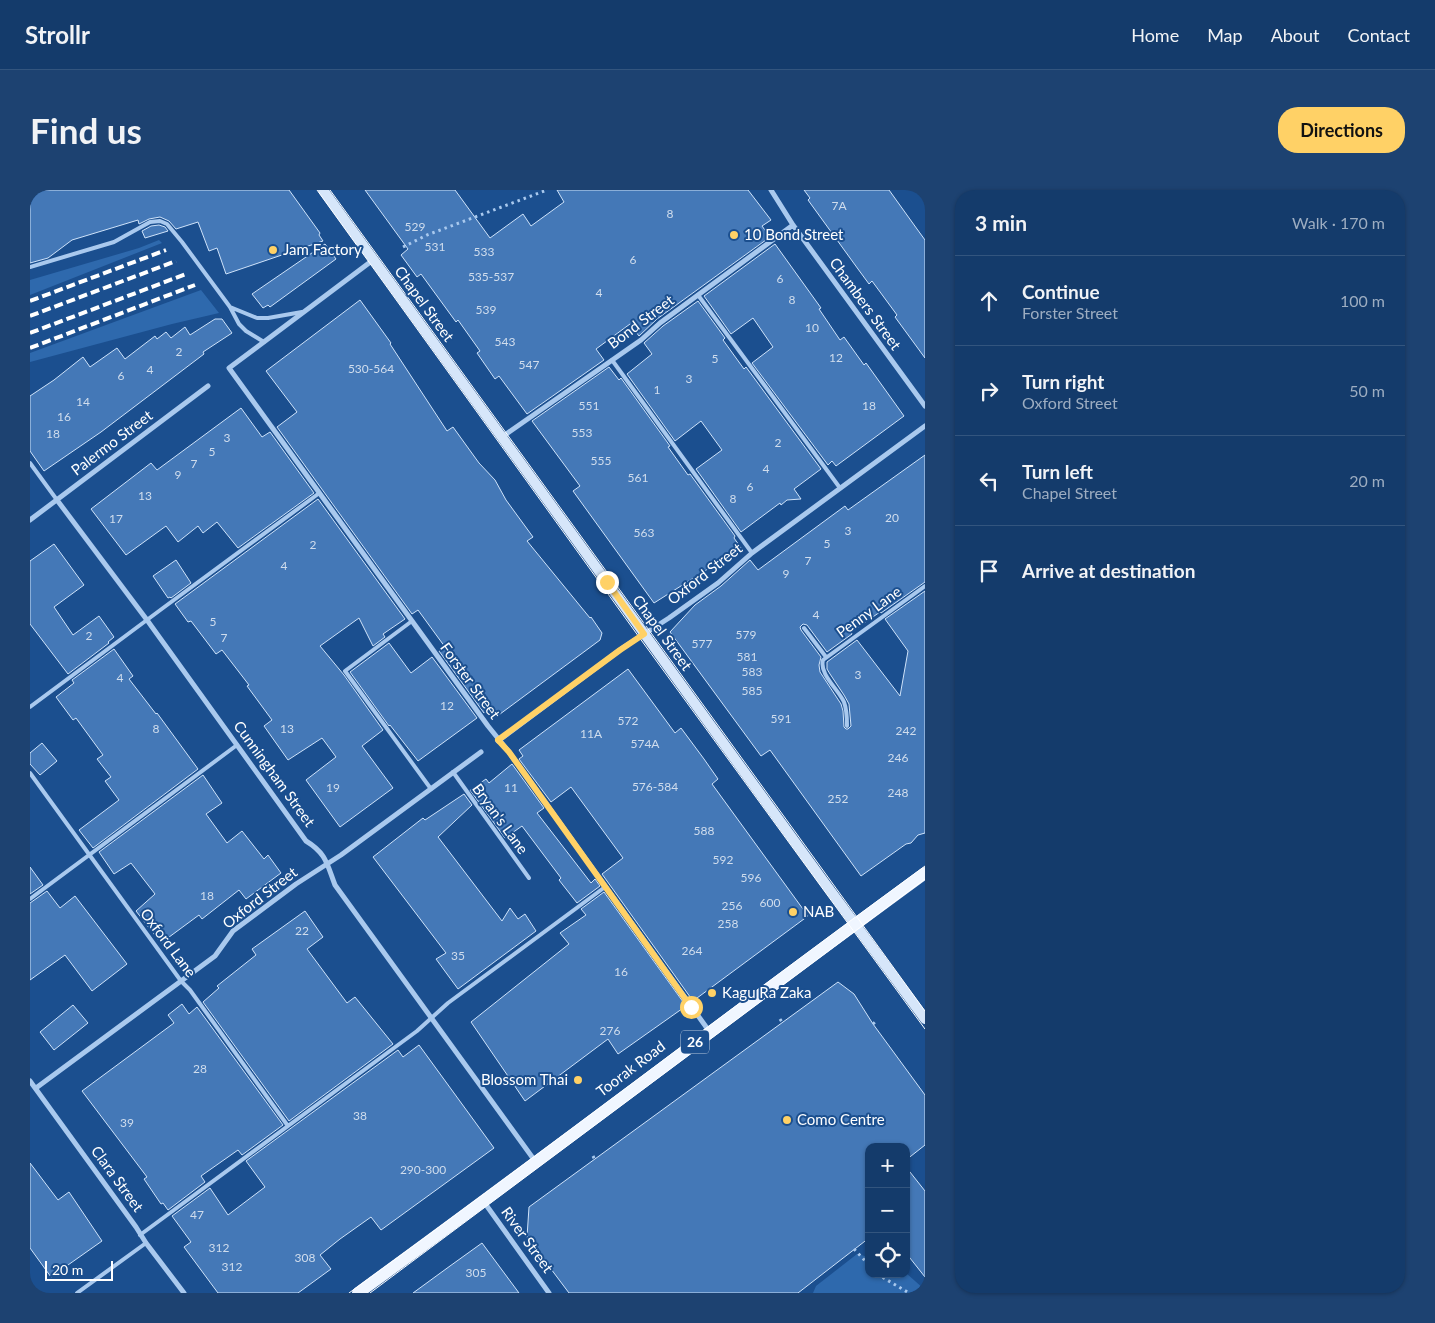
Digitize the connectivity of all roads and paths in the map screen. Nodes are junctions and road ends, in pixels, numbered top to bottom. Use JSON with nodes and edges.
{"nodes":[{"id":1,"x":322,"y":190,"type":"edge"},
{"id":2,"x":547,"y":190,"type":"edge"},
{"id":3,"x":771,"y":190,"type":"edge"},
{"id":4,"x":793,"y":226,"type":"junction"},
{"id":5,"x":402,"y":247,"type":"dead end"},
{"id":6,"x":374,"y":260,"type":"junction"},
{"id":7,"x":30,"y":267,"type":"edge"},
{"id":8,"x":698,"y":295,"type":"junction"},
{"id":9,"x":230,"y":307,"type":"junction"},
{"id":10,"x":304,"y":311,"type":"junction"},
{"id":11,"x":264,"y":342,"type":"junction"},
{"id":12,"x":612,"y":360,"type":"junction"},
{"id":13,"x":208,"y":386,"type":"dead end"},
{"id":14,"x":925,"y":406,"type":"edge"},
{"id":15,"x":925,"y":426,"type":"edge"},
{"id":16,"x":502,"y":437,"type":"junction"},
{"id":17,"x":30,"y":463,"type":"edge"},
{"id":18,"x":840,"y":488,"type":"junction"},
{"id":19,"x":318,"y":494,"type":"junction"},
{"id":20,"x":57,"y":500,"type":"junction"},
{"id":21,"x":30,"y":520,"type":"edge"},
{"id":22,"x":752,"y":553,"type":"junction"},
{"id":23,"x":925,"y":586,"type":"edge"},
{"id":24,"x":146,"y":620,"type":"junction"},
{"id":25,"x":412,"y":621,"type":"junction"},
{"id":26,"x":804,"y":628,"type":"dead end"},
{"id":27,"x":644,"y":634,"type":"junction"},
{"id":28,"x":826,"y":657,"type":"junction"},
{"id":29,"x":30,"y":707,"type":"edge"},
{"id":30,"x":847,"y":726,"type":"dead end"},
{"id":31,"x":498,"y":740,"type":"junction"},
{"id":32,"x":237,"y":745,"type":"junction"},
{"id":33,"x":481,"y":752,"type":"dead end"},
{"id":34,"x":453,"y":772,"type":"junction"},
{"id":35,"x":30,"y":773,"type":"edge"},
{"id":36,"x":431,"y":789,"type":"junction"},
{"id":37,"x":90,"y":854,"type":"junction"},
{"id":38,"x":327,"y":864,"type":"junction"},
{"id":39,"x":925,"y":873,"type":"edge"},
{"id":40,"x":529,"y":878,"type":"dead end"},
{"id":41,"x":605,"y":887,"type":"junction"},
{"id":42,"x":30,"y":899,"type":"edge"},
{"id":43,"x":855,"y":924,"type":"junction"},
{"id":44,"x":181,"y":981,"type":"junction"},
{"id":45,"x":431,"y":1018,"type":"junction"},
{"id":46,"x":925,"y":1019,"type":"edge"},
{"id":47,"x":709,"y":1032,"type":"junction"},
{"id":48,"x":30,"y":1080,"type":"edge"},
{"id":49,"x":36,"y":1088,"type":"junction"},
{"id":50,"x":288,"y":1126,"type":"junction"},
{"id":51,"x":535,"y":1162,"type":"junction"},
{"id":52,"x":484,"y":1201,"type":"junction"},
{"id":53,"x":140,"y":1235,"type":"junction"},
{"id":54,"x":146,"y":1243,"type":"junction"},
{"id":55,"x":854,"y":1249,"type":"dead end"},
{"id":56,"x":865,"y":1261,"type":"edge"},
{"id":57,"x":884,"y":1278,"type":"edge"},
{"id":58,"x":77,"y":1293,"type":"edge"},
{"id":59,"x":184,"y":1293,"type":"edge"},
{"id":60,"x":358,"y":1293,"type":"edge"},
{"id":61,"x":549,"y":1293,"type":"edge"},
{"id":62,"x":909,"y":1293,"type":"edge"}],
"edges":[{"from":1,"to":6,"type":"street","name":"Chapel Street"},
{"from":2,"to":5,"type":"path"},
{"from":3,"to":4,"type":"street","name":"Chambers Street"},
{"from":4,"to":8,"type":"street","name":"Bond Street"},
{"from":4,"to":14,"type":"street","name":"Chambers Street"},
{"from":6,"to":10,"type":"street"},
{"from":6,"to":16,"type":"street","name":"Chapel Street"},
{"from":7,"to":9,"type":"lane"},
{"from":8,"to":12,"type":"street","name":"Bond Street"},
{"from":8,"to":18,"type":"lane"},
{"from":9,"to":10,"type":"lane"},
{"from":9,"to":11,"type":"lane"},
{"from":10,"to":11,"type":"street"},
{"from":11,"to":19,"type":"street","name":"Forster Street"},
{"from":12,"to":16,"type":"street","name":"Bond Street"},
{"from":12,"to":22,"type":"lane"},
{"from":13,"to":20,"type":"street","name":"Palermo Street"},
{"from":15,"to":18,"type":"street","name":"Oxford Street"},
{"from":16,"to":27,"type":"street","name":"Chapel Street"},
{"from":17,"to":20,"type":"lane"},
{"from":18,"to":22,"type":"street","name":"Oxford Street"},
{"from":19,"to":24,"type":"lane"},
{"from":19,"to":25,"type":"street","name":"Forster Street"},
{"from":20,"to":21,"type":"street","name":"Palermo Street"},
{"from":20,"to":24,"type":"street","name":"Cunningham Street"},
{"from":22,"to":27,"type":"street","name":"Oxford Street"},
{"from":23,"to":28,"type":"lane","name":"Penny Lane"},
{"from":24,"to":29,"type":"lane"},
{"from":24,"to":32,"type":"street","name":"Cunningham Street"},
{"from":25,"to":31,"type":"street","name":"Forster Street"},
{"from":25,"to":36,"type":"lane"},
{"from":26,"to":28,"type":"lane"},
{"from":27,"to":31,"type":"street","name":"Oxford Street"},
{"from":27,"to":43,"type":"street","name":"Chapel Street"},
{"from":28,"to":30,"type":"lane"},
{"from":31,"to":41,"type":"street","name":"Forster Street"},
{"from":32,"to":37,"type":"lane"},
{"from":32,"to":38,"type":"street","name":"Cunningham Street"},
{"from":33,"to":34,"type":"street","name":"Oxford Street"},
{"from":34,"to":36,"type":"street","name":"Oxford Street"},
{"from":34,"to":40,"type":"lane","name":"Bryan's Lane"},
{"from":35,"to":37,"type":"lane","name":"Oxford Lane"},
{"from":36,"to":38,"type":"street","name":"Oxford Street"},
{"from":37,"to":42,"type":"lane"},
{"from":37,"to":44,"type":"lane","name":"Oxford Lane"},
{"from":38,"to":44,"type":"street","name":"Oxford Street"},
{"from":38,"to":45,"type":"street","name":"Cunningham Street"},
{"from":39,"to":43,"type":"main road","name":"Toorak Road","number":"26"},
{"from":41,"to":45,"type":"lane"},
{"from":41,"to":47,"type":"street","name":"Forster Street"},
{"from":43,"to":46,"type":"street","name":"Chapel Street"},
{"from":43,"to":47,"type":"main road","name":"Toorak Road","number":"26"},
{"from":44,"to":49,"type":"street","name":"Oxford Street"},
{"from":44,"to":50,"type":"lane","name":"Oxford Lane"},
{"from":45,"to":50,"type":"lane"},
{"from":45,"to":51,"type":"street","name":"Cunningham Street"},
{"from":47,"to":51,"type":"main road","name":"Toorak Road","number":"26"},
{"from":48,"to":49,"type":"street","name":"Clara Street"},
{"from":49,"to":53,"type":"street","name":"Clara Street"},
{"from":50,"to":53,"type":"lane"},
{"from":51,"to":52,"type":"main road","name":"Toorak Road","number":"26"},
{"from":52,"to":60,"type":"main road","name":"Toorak Road","number":"26"},
{"from":52,"to":61,"type":"street","name":"River Street"},
{"from":53,"to":54,"type":"street","name":"Clara Street"},
{"from":54,"to":58,"type":"lane"},
{"from":54,"to":59,"type":"street","name":"Clara Street"},
{"from":55,"to":56,"type":"path"},
{"from":57,"to":62,"type":"path"}]}
